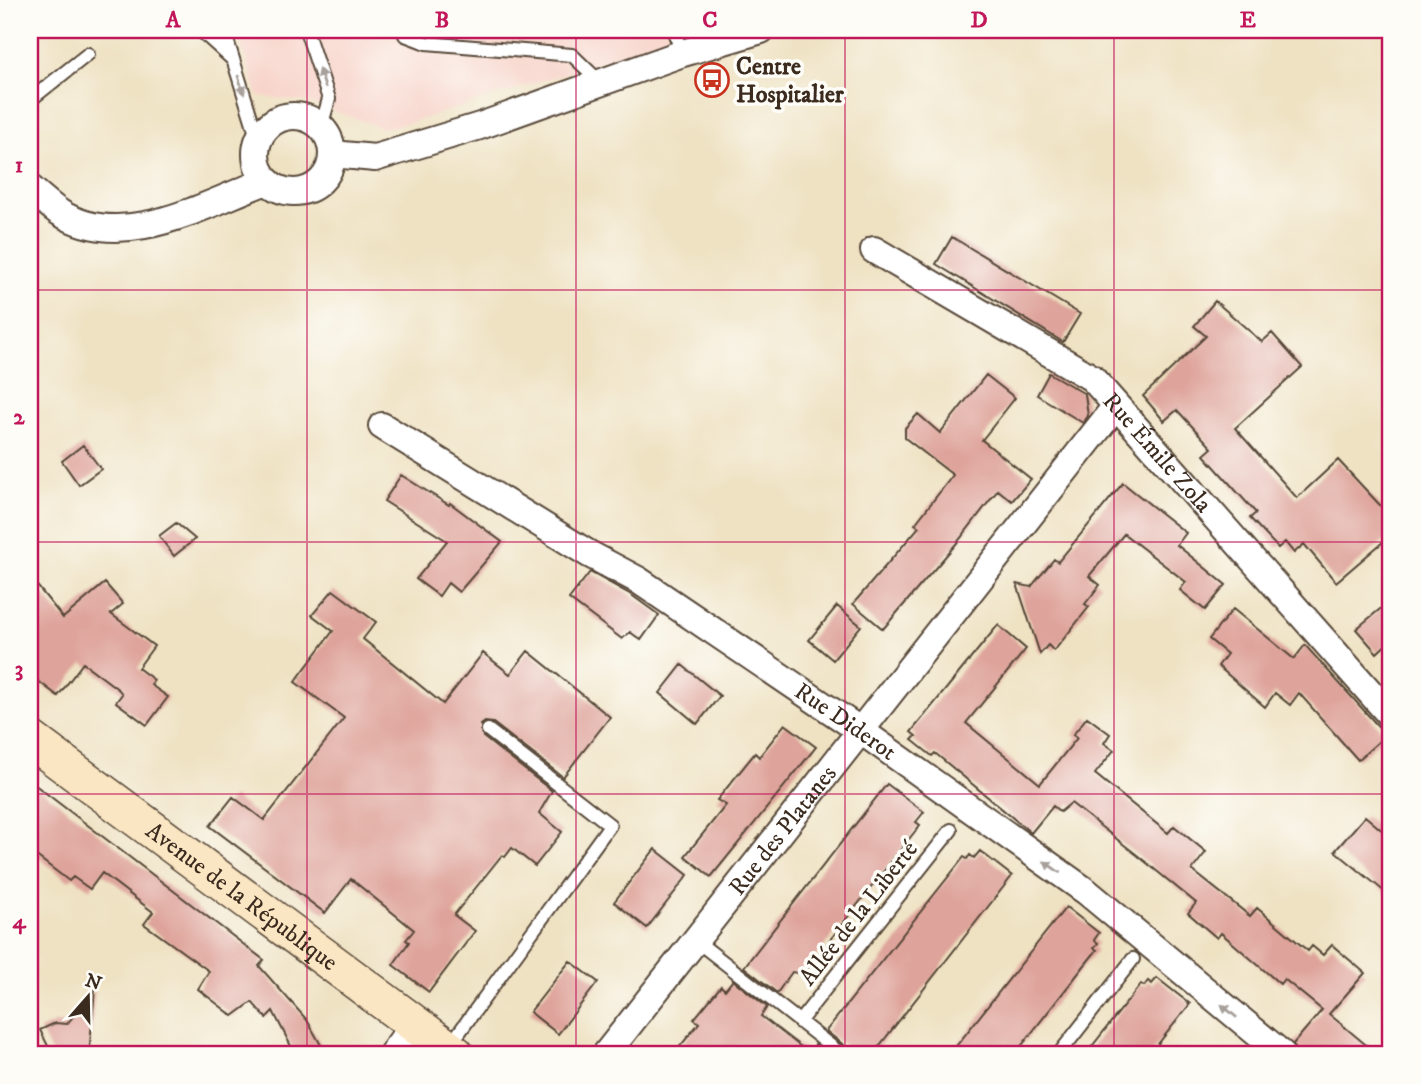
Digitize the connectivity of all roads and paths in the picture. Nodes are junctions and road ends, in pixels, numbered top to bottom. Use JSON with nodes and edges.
{"nodes":[{"id":1,"x":200,"y":30,"type":"edge"},
{"id":2,"x":224,"y":30,"type":"edge"},
{"id":3,"x":306,"y":30,"type":"edge"},
{"id":4,"x":761,"y":30,"type":"edge"},
{"id":5,"x":405,"y":34,"type":"dead end"},
{"id":6,"x":678,"y":41,"type":"edge"},
{"id":7,"x":88,"y":54,"type":"dead end"},
{"id":8,"x":233,"y":60,"type":"junction"},
{"id":9,"x":600,"y":82,"type":"junction"},
{"id":10,"x":30,"y":100,"type":"edge"},
{"id":11,"x":321,"y":127,"type":"junction"},
{"id":12,"x":258,"y":139,"type":"junction"},
{"id":13,"x":332,"y":154,"type":"junction"},
{"id":14,"x":267,"y":181,"type":"junction"},
{"id":15,"x":30,"y":188,"type":"edge"},
{"id":16,"x":874,"y":250,"type":"dead end"},
{"id":17,"x":1116,"y":406,"type":"junction"},
{"id":18,"x":382,"y":426,"type":"dead end"},
{"id":19,"x":1391,"y":716,"type":"edge"},
{"id":20,"x":488,"y":730,"type":"dead end"},
{"id":21,"x":861,"y":731,"type":"junction"},
{"id":22,"x":30,"y":739,"type":"edge"},
{"id":23,"x":951,"y":830,"type":"dead end"},
{"id":24,"x":694,"y":939,"type":"junction"},
{"id":25,"x":1133,"y":960,"type":"dead end"},
{"id":26,"x":799,"y":1022,"type":"junction"},
{"id":27,"x":414,"y":1024,"type":"junction"},
{"id":28,"x":451,"y":1051,"type":"edge"},
{"id":29,"x":392,"y":1054,"type":"edge"},
{"id":30,"x":606,"y":1054,"type":"edge"},
{"id":31,"x":841,"y":1054,"type":"edge"},
{"id":32,"x":1059,"y":1054,"type":"edge"},
{"id":33,"x":1282,"y":1054,"type":"edge"}],
"edges":[{"from":1,"to":8,"type":"lane"},
{"from":2,"to":8,"type":"lane"},
{"from":11,"to":3,"type":"lane","one_way":true},
{"from":4,"to":6,"type":"street"},
{"from":5,"to":9,"type":"lane"},
{"from":6,"to":9,"type":"street"},
{"from":7,"to":10,"type":"lane"},
{"from":8,"to":12,"type":"lane","one_way":true},
{"from":9,"to":13,"type":"street"},
{"from":11,"to":12,"type":"street"},
{"from":11,"to":13,"type":"street"},
{"from":12,"to":14,"type":"street"},
{"from":13,"to":14,"type":"street"},
{"from":14,"to":15,"type":"street"},
{"from":16,"to":17,"type":"street","name":"Rue Émile Zola"},
{"from":17,"to":19,"type":"street","name":"Rue Émile Zola"},
{"from":17,"to":21,"type":"street","name":"Rue des Platanes"},
{"from":18,"to":21,"type":"street","name":"Rue Diderot"},
{"from":20,"to":28,"type":"lane"},
{"from":21,"to":24,"type":"street","name":"Rue des Platanes"},
{"from":33,"to":21,"type":"street","name":"Rue Diderot","one_way":true},
{"from":22,"to":27,"type":"street","name":"Avenue de la République"},
{"from":23,"to":26,"type":"lane","name":"Allée de la Liberté"},
{"from":24,"to":26,"type":"lane"},
{"from":24,"to":30,"type":"street","name":"Rue des Platanes"},
{"from":25,"to":32,"type":"lane"},
{"from":26,"to":31,"type":"lane"},
{"from":27,"to":28,"type":"street","name":"Avenue de la République"},
{"from":27,"to":29,"type":"street"}]}
